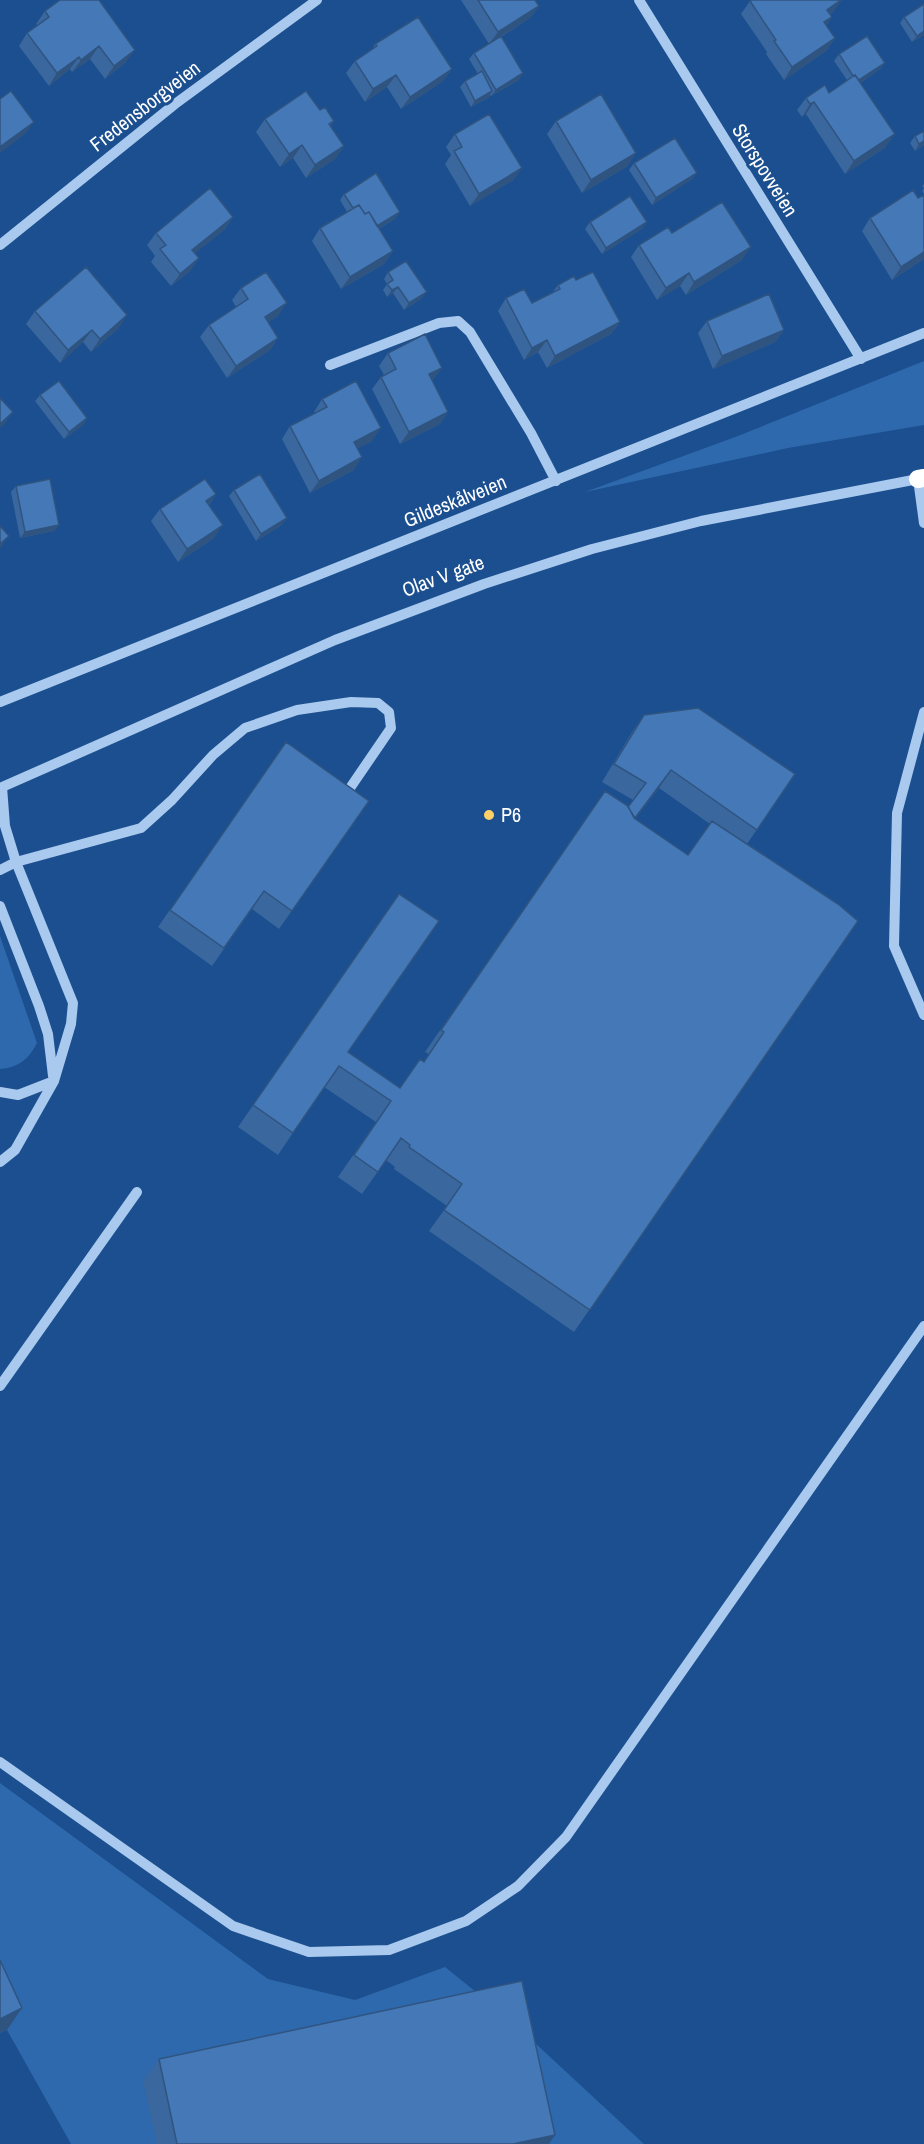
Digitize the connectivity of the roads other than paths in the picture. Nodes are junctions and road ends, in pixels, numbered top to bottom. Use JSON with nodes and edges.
{"nodes":[{"id":1,"x":316,"y":0,"type":"edge"},
{"id":2,"x":639,"y":0,"type":"edge"},
{"id":3,"x":0,"y":245,"type":"edge"},
{"id":4,"x":924,"y":333,"type":"edge"},
{"id":5,"x":861,"y":359,"type":"junction"},
{"id":6,"x":330,"y":365,"type":"dead end"},
{"id":7,"x":921,"y":478,"type":"edge"},
{"id":8,"x":556,"y":481,"type":"junction"},
{"id":9,"x":924,"y":523,"type":"edge"},
{"id":10,"x":0,"y":702,"type":"edge"},
{"id":11,"x":924,"y":712,"type":"edge"},
{"id":12,"x":1,"y":788,"type":"edge"},
{"id":13,"x":348,"y":790,"type":"edge"},
{"id":14,"x":16,"y":862,"type":"junction"},
{"id":15,"x":0,"y":870,"type":"edge"},
{"id":16,"x":0,"y":906,"type":"edge"},
{"id":17,"x":924,"y":1015,"type":"edge"},
{"id":18,"x":54,"y":1081,"type":"junction"},
{"id":19,"x":0,"y":1092,"type":"edge"},
{"id":20,"x":0,"y":1162,"type":"edge"},
{"id":21,"x":137,"y":1192,"type":"dead end"},
{"id":22,"x":924,"y":1326,"type":"edge"},
{"id":23,"x":0,"y":1386,"type":"edge"},
{"id":24,"x":0,"y":1762,"type":"edge"}],
"edges":[{"from":1,"to":3,"type":"street","name":"Fredensborgveien"},
{"from":2,"to":5,"type":"street","name":"Storspovveien"},
{"from":4,"to":5,"type":"street","name":"Gildeskålveien"},
{"from":5,"to":8,"type":"street","name":"Gildeskålveien"},
{"from":6,"to":8,"type":"street"},
{"from":7,"to":9,"type":"street"},
{"from":7,"to":12,"type":"street","name":"Olav V gate"},
{"from":8,"to":10,"type":"street","name":"Gildeskålveien"},
{"from":11,"to":17,"type":"street"},
{"from":12,"to":14,"type":"street"},
{"from":13,"to":14,"type":"street"},
{"from":14,"to":15,"type":"street"},
{"from":14,"to":18,"type":"street"},
{"from":16,"to":18,"type":"street"},
{"from":18,"to":19,"type":"street"},
{"from":18,"to":20,"type":"street"},
{"from":21,"to":23,"type":"street"},
{"from":22,"to":24,"type":"street"}]}
